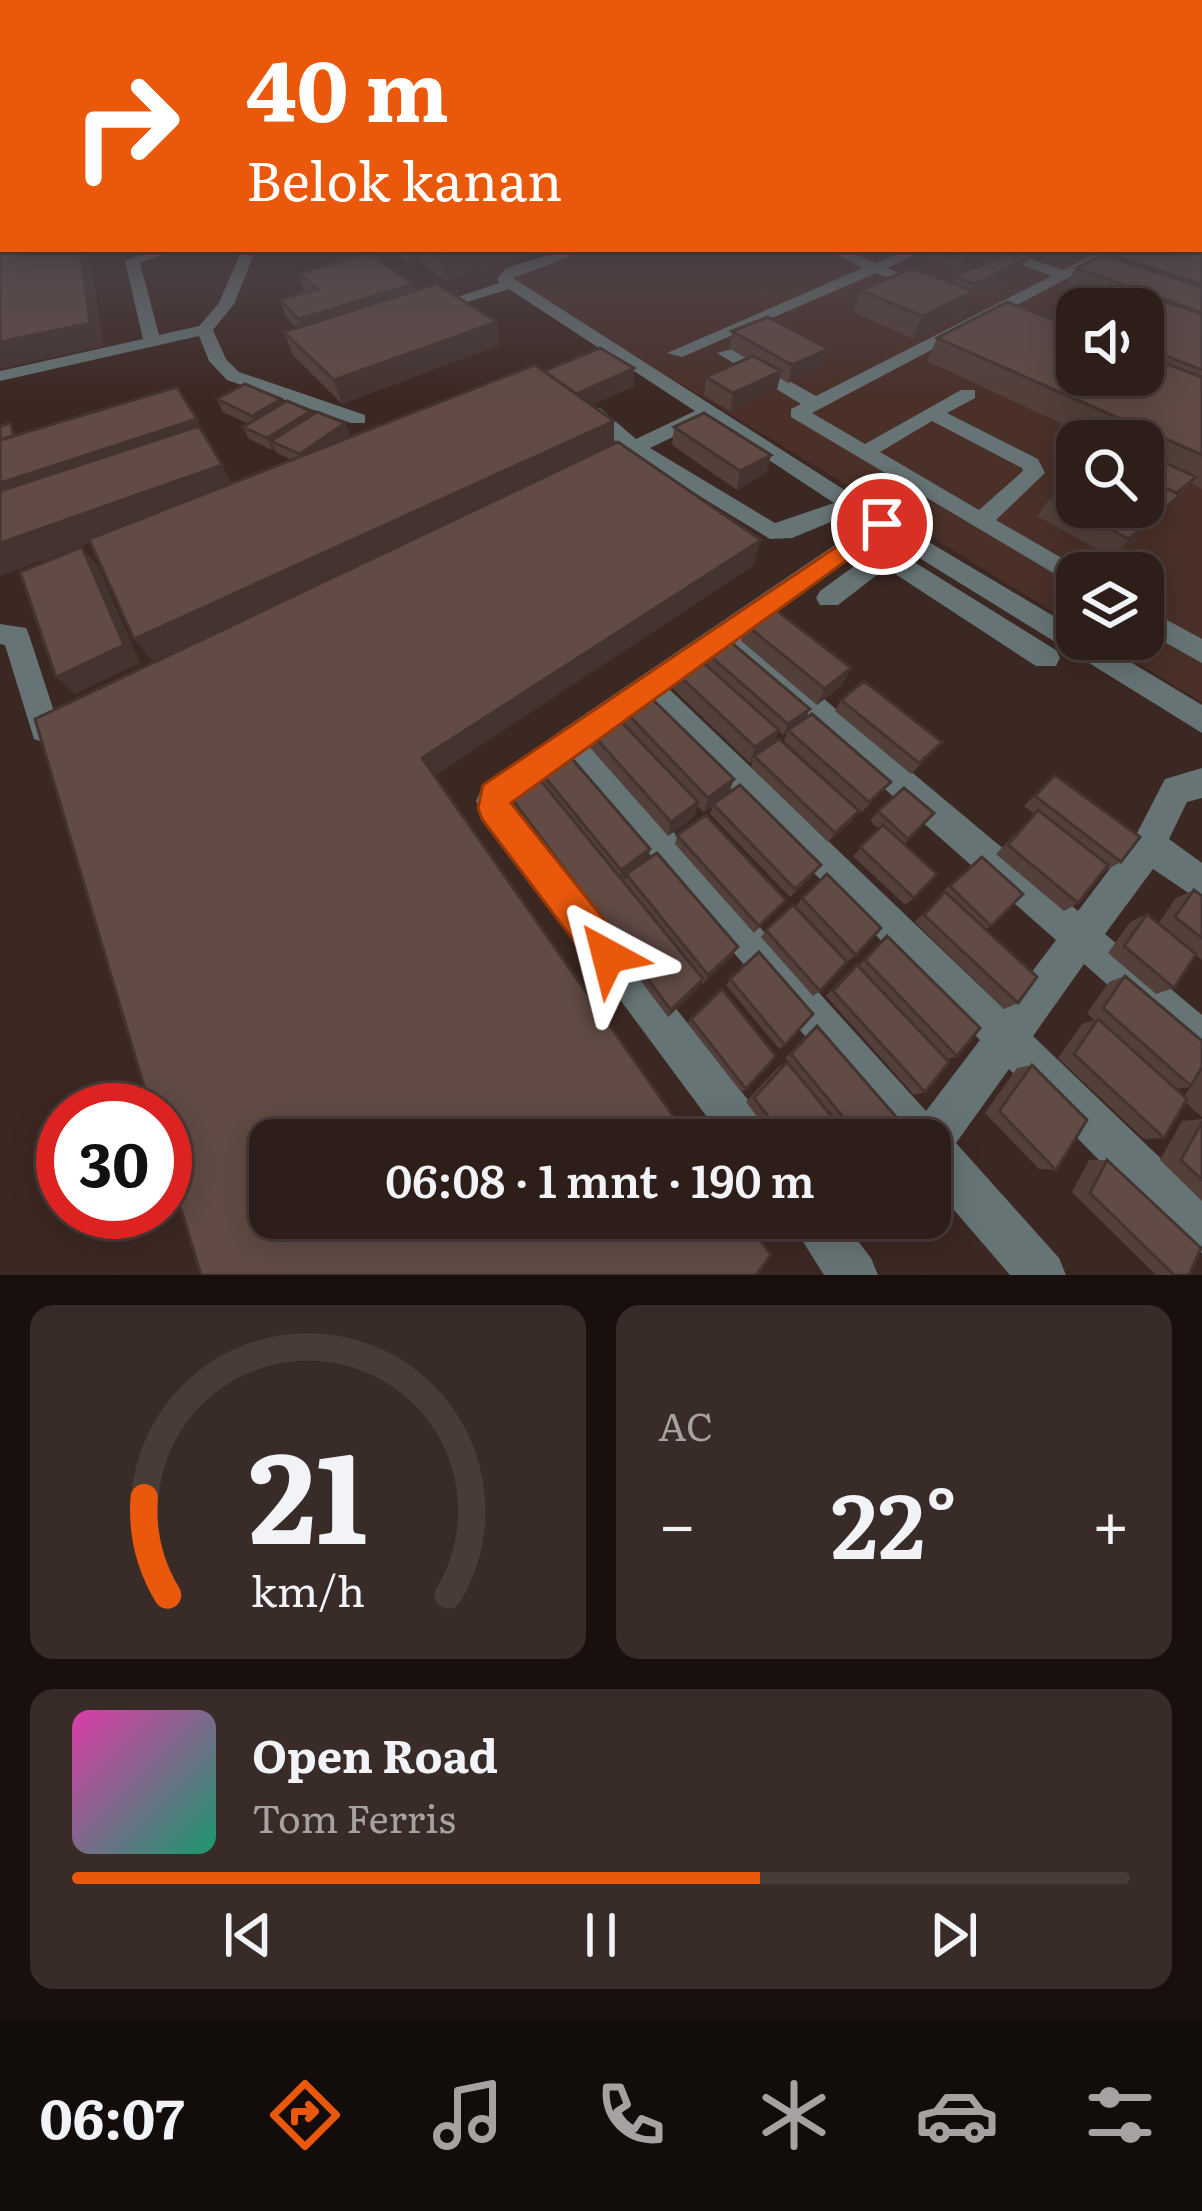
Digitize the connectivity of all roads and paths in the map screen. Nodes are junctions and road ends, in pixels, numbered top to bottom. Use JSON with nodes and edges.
{"nodes":[{"id":1,"x":137,"y":280,"type":"edge"},
{"id":2,"x":238,"y":280,"type":"edge"},
{"id":3,"x":506,"y":280,"type":"edge"},
{"id":4,"x":840,"y":280,"type":"edge"},
{"id":5,"x":906,"y":280,"type":"edge"},
{"id":6,"x":1052,"y":280,"type":"edge"},
{"id":7,"x":507,"y":285,"type":"junction"},
{"id":8,"x":939,"y":295,"type":"edge"},
{"id":9,"x":448,"y":303,"type":"edge"},
{"id":10,"x":961,"y":304,"type":"edge"},
{"id":11,"x":982,"y":314,"type":"junction"},
{"id":12,"x":1020,"y":329,"type":"edge"},
{"id":13,"x":205,"y":330,"type":"junction"},
{"id":14,"x":152,"y":340,"type":"junction"},
{"id":15,"x":676,"y":353,"type":"dead end"},
{"id":16,"x":726,"y":353,"type":"dead end"},
{"id":17,"x":0,"y":376,"type":"edge"},
{"id":18,"x":968,"y":394,"type":"dead end"},
{"id":19,"x":816,"y":404,"type":"junction"},
{"id":20,"x":711,"y":411,"type":"junction"},
{"id":21,"x":592,"y":412,"type":"edge"},
{"id":22,"x":932,"y":413,"type":"junction"},
{"id":23,"x":358,"y":419,"type":"dead end"},
{"id":24,"x":634,"y":448,"type":"junction"},
{"id":25,"x":865,"y":452,"type":"junction"},
{"id":26,"x":569,"y":478,"type":"edge"},
{"id":27,"x":852,"y":504,"type":"junction"},
{"id":28,"x":982,"y":520,"type":"junction"},
{"id":29,"x":892,"y":540,"type":"junction"},
{"id":30,"x":1056,"y":565,"type":"edge"},
{"id":31,"x":829,"y":598,"type":"dead end"},
{"id":32,"x":1056,"y":622,"type":"edge"},
{"id":33,"x":1164,"y":629,"type":"edge"},
{"id":34,"x":0,"y":634,"type":"edge"},
{"id":35,"x":727,"y":634,"type":"junction"},
{"id":36,"x":1202,"y":652,"type":"edge"},
{"id":37,"x":1046,"y":658,"type":"dead end"},
{"id":38,"x":1123,"y":660,"type":"edge"},
{"id":39,"x":648,"y":687,"type":"junction"},
{"id":40,"x":77,"y":716,"type":"edge"},
{"id":41,"x":1202,"y":719,"type":"edge"},
{"id":42,"x":45,"y":730,"type":"junction"},
{"id":43,"x":571,"y":740,"type":"junction"},
{"id":44,"x":53,"y":768,"type":"edge"},
{"id":45,"x":1202,"y":783,"type":"edge"},
{"id":46,"x":1149,"y":845,"type":"junction"},
{"id":47,"x":1202,"y":884,"type":"edge"},
{"id":48,"x":1083,"y":938,"type":"junction"},
{"id":49,"x":1008,"y":1038,"type":"junction"},
{"id":50,"x":1202,"y":1041,"type":"edge"},
{"id":51,"x":735,"y":1119,"type":"edge"},
{"id":52,"x":907,"y":1119,"type":"edge"},
{"id":53,"x":946,"y":1119,"type":"edge"},
{"id":54,"x":951,"y":1170,"type":"edge"},
{"id":55,"x":1202,"y":1230,"type":"edge"},
{"id":56,"x":824,"y":1239,"type":"edge"},
{"id":57,"x":862,"y":1239,"type":"edge"},
{"id":58,"x":844,"y":1270,"type":"edge"},
{"id":59,"x":1042,"y":1275,"type":"edge"}],
"edges":[{"from":1,"to":14,"type":"street"},
{"from":2,"to":13,"type":"street"},
{"from":3,"to":7,"type":"street"},
{"from":4,"to":15,"type":"street"},
{"from":5,"to":8,"type":"street"},
{"from":6,"to":11,"type":"street"},
{"from":7,"to":9,"type":"street"},
{"from":7,"to":20,"type":"street"},
{"from":10,"to":11,"type":"street"},
{"from":11,"to":12,"type":"street"},
{"from":11,"to":19,"type":"street"},
{"from":13,"to":14,"type":"street"},
{"from":13,"to":23,"type":"street"},
{"from":14,"to":17,"type":"street"},
{"from":16,"to":19,"type":"street"},
{"from":18,"to":22,"type":"street"},
{"from":19,"to":25,"type":"street"},
{"from":20,"to":24,"type":"street"},
{"from":20,"to":27,"type":"street"},
{"from":21,"to":24,"type":"street"},
{"from":22,"to":25,"type":"street"},
{"from":22,"to":28,"type":"street"},
{"from":24,"to":26,"type":"street"},
{"from":24,"to":27,"type":"street"},
{"from":25,"to":28,"type":"street"},
{"from":27,"to":29,"type":"street"},
{"from":28,"to":30,"type":"street"},
{"from":29,"to":31,"type":"street"},
{"from":29,"to":32,"type":"street"},
{"from":29,"to":35,"type":"street"},
{"from":29,"to":37,"type":"street"},
{"from":33,"to":36,"type":"street"},
{"from":34,"to":42,"type":"street"},
{"from":35,"to":39,"type":"street"},
{"from":35,"to":48,"type":"street"},
{"from":38,"to":41,"type":"street"},
{"from":39,"to":43,"type":"street"},
{"from":39,"to":49,"type":"street"},
{"from":40,"to":42,"type":"street"},
{"from":42,"to":44,"type":"street"},
{"from":43,"to":51,"type":"street"},
{"from":43,"to":52,"type":"street"},
{"from":45,"to":46,"type":"street"},
{"from":46,"to":47,"type":"street"},
{"from":46,"to":48,"type":"street"},
{"from":48,"to":49,"type":"street"},
{"from":48,"to":50,"type":"street"},
{"from":49,"to":53,"type":"street"},
{"from":49,"to":55,"type":"street"},
{"from":54,"to":59,"type":"street"},
{"from":56,"to":58,"type":"street"},
{"from":57,"to":58,"type":"street"}]}
